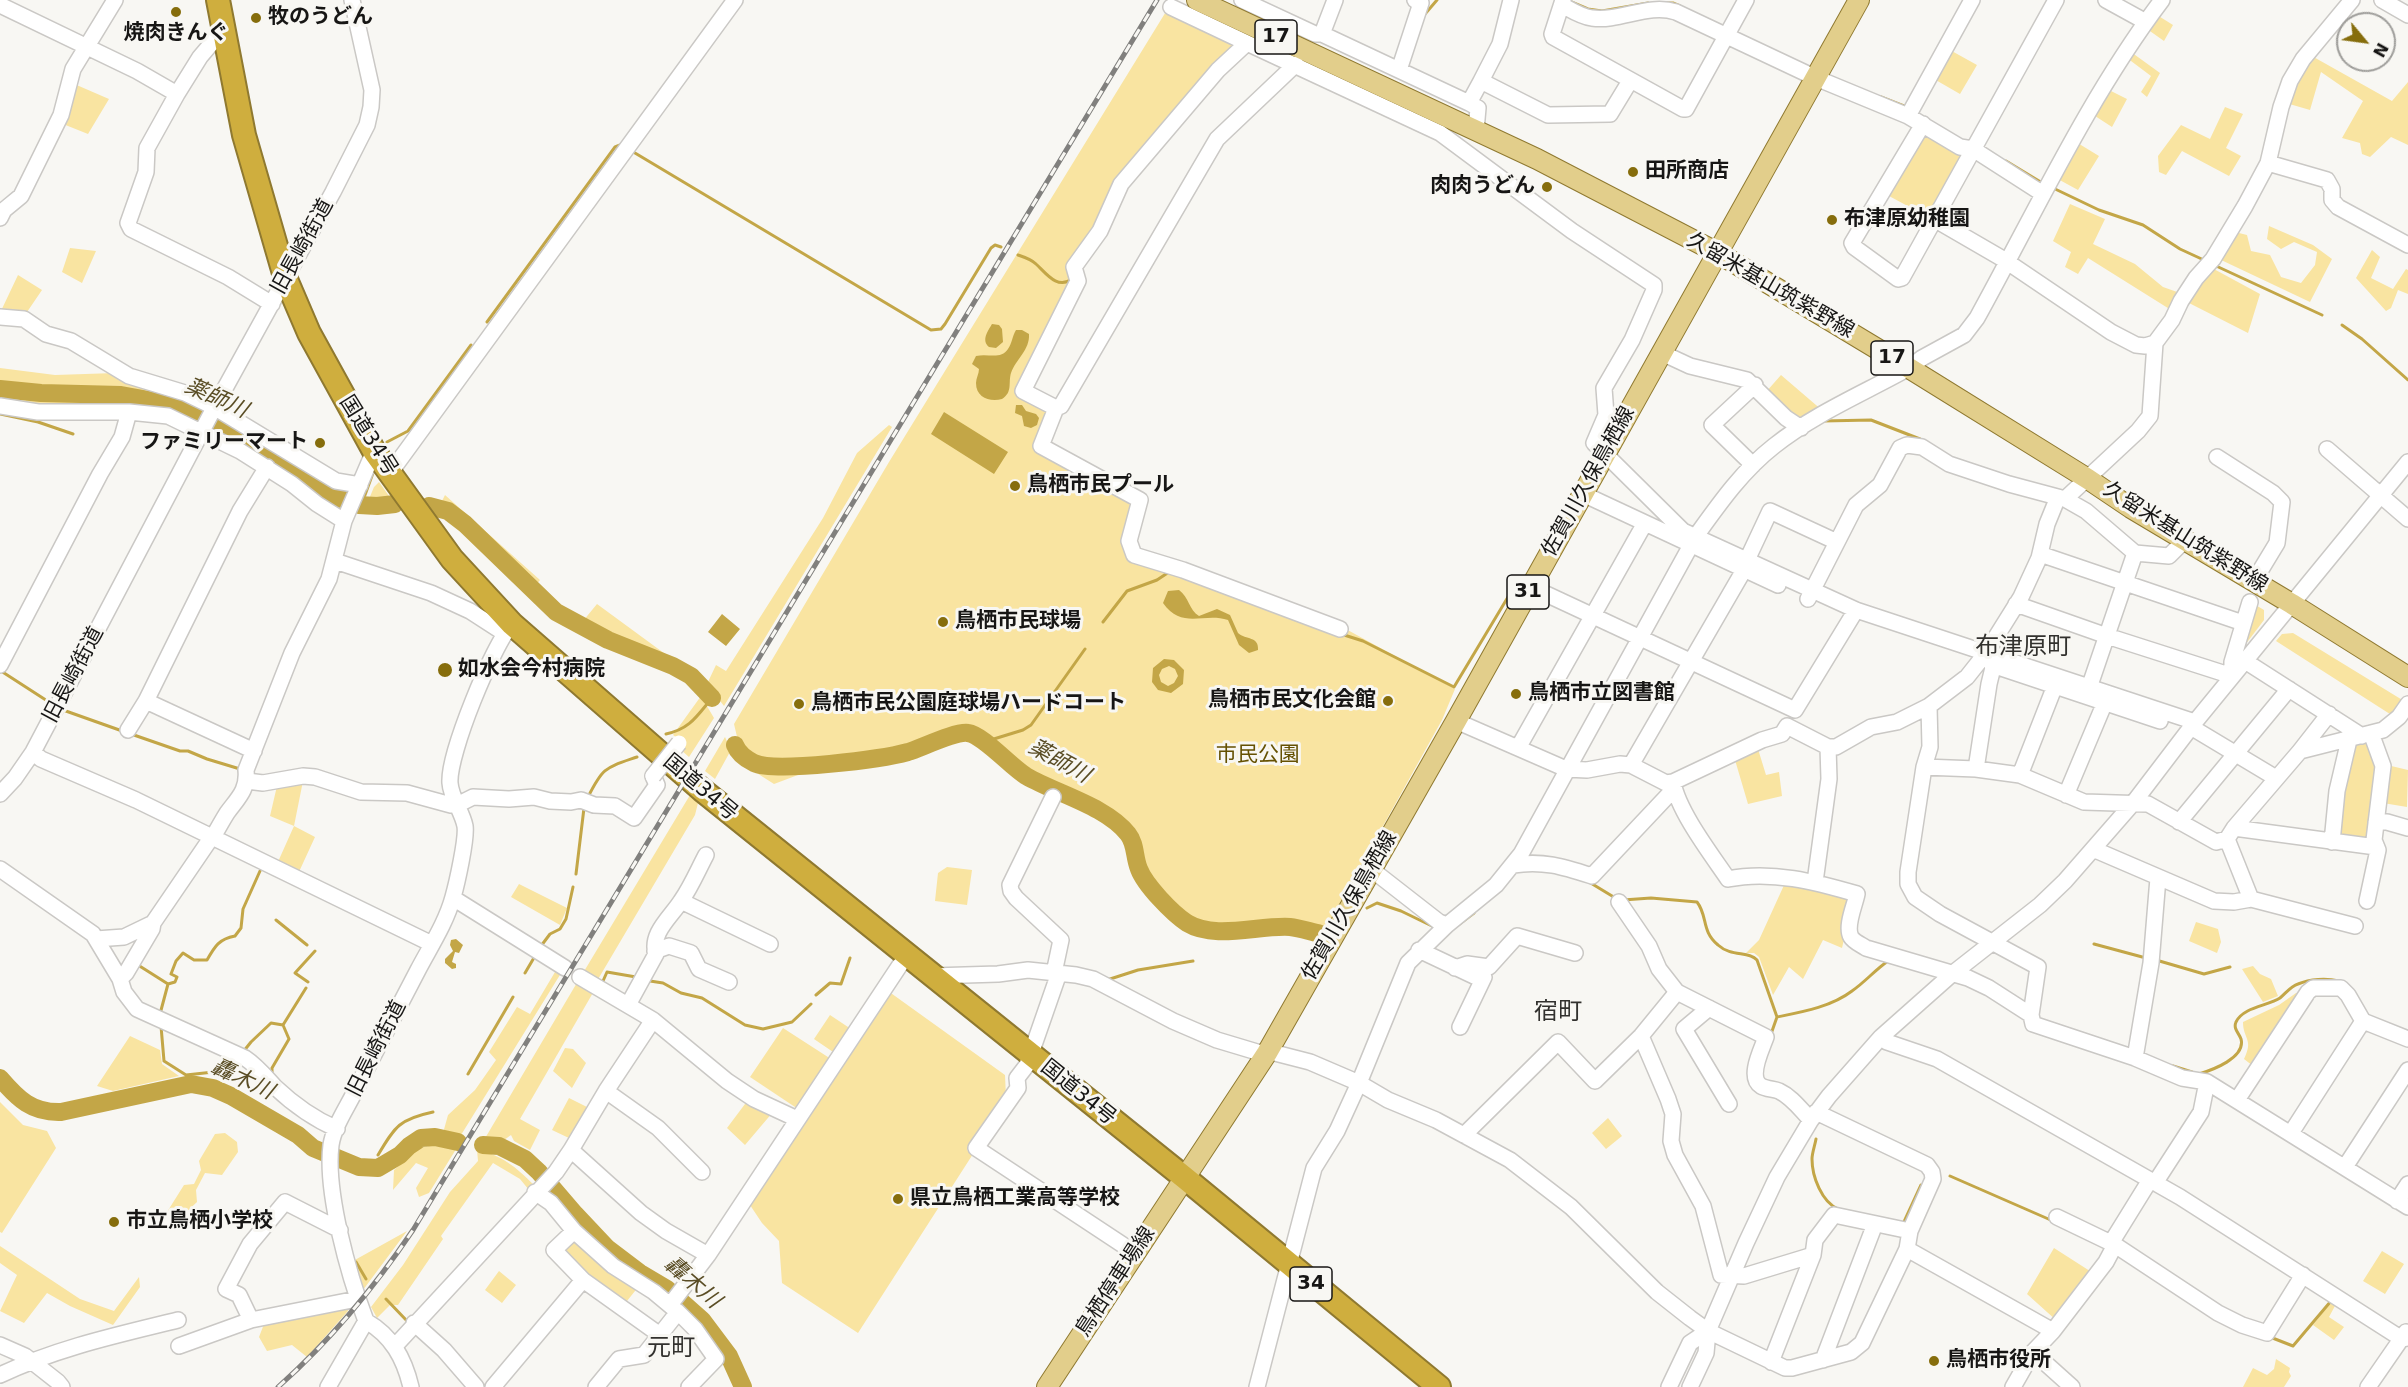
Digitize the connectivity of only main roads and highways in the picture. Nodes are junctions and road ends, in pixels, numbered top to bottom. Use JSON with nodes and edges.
{"nodes":[{"id":1,"x":218,"y":0,"type":"edge"},
{"id":2,"x":1197,"y":0,"type":"edge"},
{"id":3,"x":1859,"y":0,"type":"edge"},
{"id":4,"x":1718,"y":253,"type":"junction"},
{"id":5,"x":2408,"y":677,"type":"edge"},
{"id":6,"x":1185,"y":1178,"type":"junction"},
{"id":7,"x":1047,"y":1387,"type":"edge"},
{"id":8,"x":1439,"y":1387,"type":"edge"}],
"edges":[{"from":1,"to":6,"type":"highway","name":"国道34号","number":"34"},
{"from":2,"to":4,"type":"main road","name":"久留米基山筑紫野線","number":"17"},
{"from":3,"to":4,"type":"main road","name":"佐賀川久保鳥栖線","number":"31"},
{"from":4,"to":5,"type":"main road","name":"久留米基山筑紫野線","number":"17"},
{"from":4,"to":6,"type":"main road","name":"佐賀川久保鳥栖線","number":"31"},
{"from":6,"to":7,"type":"main road","name":"鳥栖停車場線"},
{"from":6,"to":8,"type":"highway","name":"国道34号","number":"34"}]}
